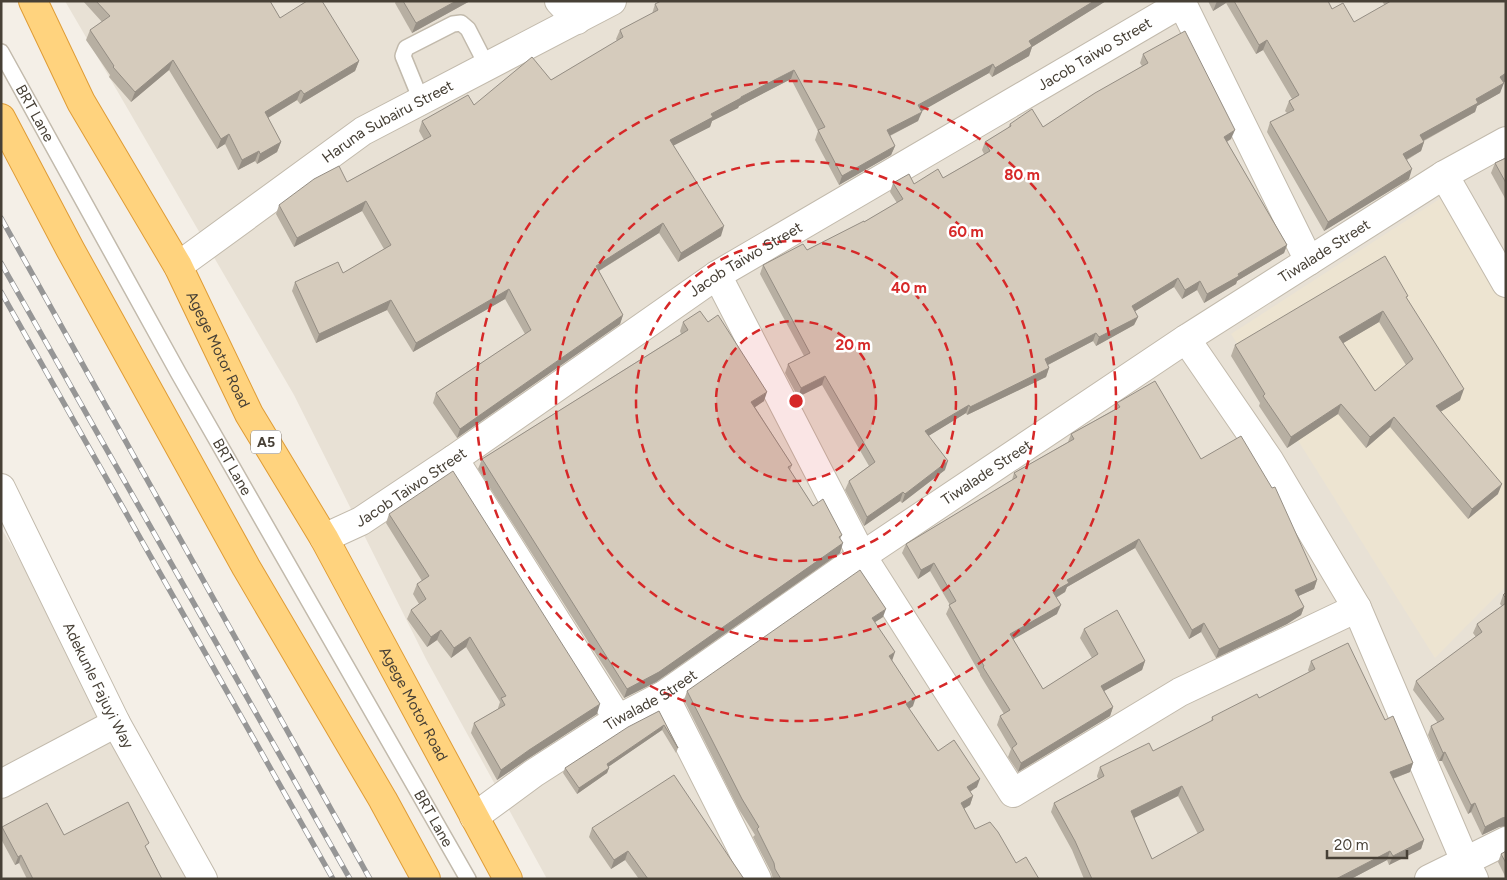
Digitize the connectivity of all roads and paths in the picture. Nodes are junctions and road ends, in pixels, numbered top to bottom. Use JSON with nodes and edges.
{"nodes":[{"id":1,"x":33,"y":1,"type":"edge"},
{"id":2,"x":612,"y":1,"type":"edge"},
{"id":3,"x":1181,"y":2,"type":"edge"},
{"id":4,"x":568,"y":10,"type":"edge"},
{"id":5,"x":1,"y":52,"type":"edge"},
{"id":6,"x":487,"y":66,"type":"junction"},
{"id":7,"x":421,"y":100,"type":"junction"},
{"id":8,"x":1,"y":118,"type":"edge"},
{"id":9,"x":1506,"y":141,"type":"edge"},
{"id":10,"x":1444,"y":175,"type":"junction"},
{"id":11,"x":1309,"y":261,"type":"junction"},
{"id":12,"x":178,"y":266,"type":"junction"},
{"id":13,"x":717,"y":275,"type":"junction"},
{"id":14,"x":1506,"y":283,"type":"edge"},
{"id":15,"x":1186,"y":339,"type":"junction"},
{"id":16,"x":454,"y":459,"type":"junction"},
{"id":17,"x":1,"y":488,"type":"edge"},
{"id":18,"x":324,"y":538,"type":"junction"},
{"id":19,"x":862,"y":556,"type":"junction"},
{"id":20,"x":1358,"y":608,"type":"junction"},
{"id":21,"x":664,"y":694,"type":"junction"},
{"id":22,"x":618,"y":719,"type":"junction"},
{"id":23,"x":116,"y":723,"type":"junction"},
{"id":24,"x":1,"y":784,"type":"edge"},
{"id":25,"x":474,"y":817,"type":"junction"},
{"id":26,"x":1506,"y":841,"type":"edge"},
{"id":27,"x":1470,"y":870,"type":"edge"},
{"id":28,"x":203,"y":879,"type":"edge"},
{"id":29,"x":426,"y":879,"type":"edge"},
{"id":30,"x":468,"y":879,"type":"edge"},
{"id":31,"x":508,"y":879,"type":"edge"},
{"id":32,"x":757,"y":879,"type":"edge"},
{"id":33,"x":1429,"y":879,"type":"edge"}],
"edges":[{"from":1,"to":12,"type":"highway","name":"Agege Motor Road","number":"A5"},
{"from":2,"to":4,"type":"street","name":"Haruna Subairu Street"},
{"from":3,"to":11,"type":"street"},
{"from":3,"to":13,"type":"street","name":"Jacob Taiwo Street"},
{"from":4,"to":6,"type":"street","name":"Haruna Subairu Street"},
{"from":5,"to":30,"type":"lane","name":"BRT Lane"},
{"from":6,"to":7,"type":"street","name":"Haruna Subairu Street"},
{"from":6,"to":7,"type":"lane"},
{"from":7,"to":12,"type":"street","name":"Haruna Subairu Street"},
{"from":8,"to":29,"type":"highway"},
{"from":9,"to":10,"type":"street","name":"Tiwalade Street"},
{"from":10,"to":11,"type":"street","name":"Tiwalade Street"},
{"from":10,"to":14,"type":"street"},
{"from":11,"to":15,"type":"street","name":"Tiwalade Street"},
{"from":12,"to":18,"type":"highway","name":"Agege Motor Road","number":"A5"},
{"from":13,"to":16,"type":"street","name":"Jacob Taiwo Street"},
{"from":13,"to":19,"type":"street"},
{"from":15,"to":19,"type":"street","name":"Tiwalade Street"},
{"from":15,"to":20,"type":"street"},
{"from":16,"to":18,"type":"street","name":"Jacob Taiwo Street"},
{"from":16,"to":22,"type":"street"},
{"from":17,"to":23,"type":"street","name":"Adekunle Fajuyi Way"},
{"from":18,"to":25,"type":"highway","name":"Agege Motor Road","number":"A5"},
{"from":19,"to":20,"type":"street"},
{"from":19,"to":21,"type":"street","name":"Tiwalade Street"},
{"from":20,"to":27,"type":"street"},
{"from":21,"to":22,"type":"street","name":"Tiwalade Street"},
{"from":21,"to":32,"type":"street"},
{"from":22,"to":25,"type":"street","name":"Tiwalade Street"},
{"from":23,"to":24,"type":"street"},
{"from":23,"to":28,"type":"street","name":"Adekunle Fajuyi Way"},
{"from":25,"to":31,"type":"highway","name":"Agege Motor Road","number":"A5"},
{"from":26,"to":27,"type":"street"},
{"from":27,"to":33,"type":"street"}]}
